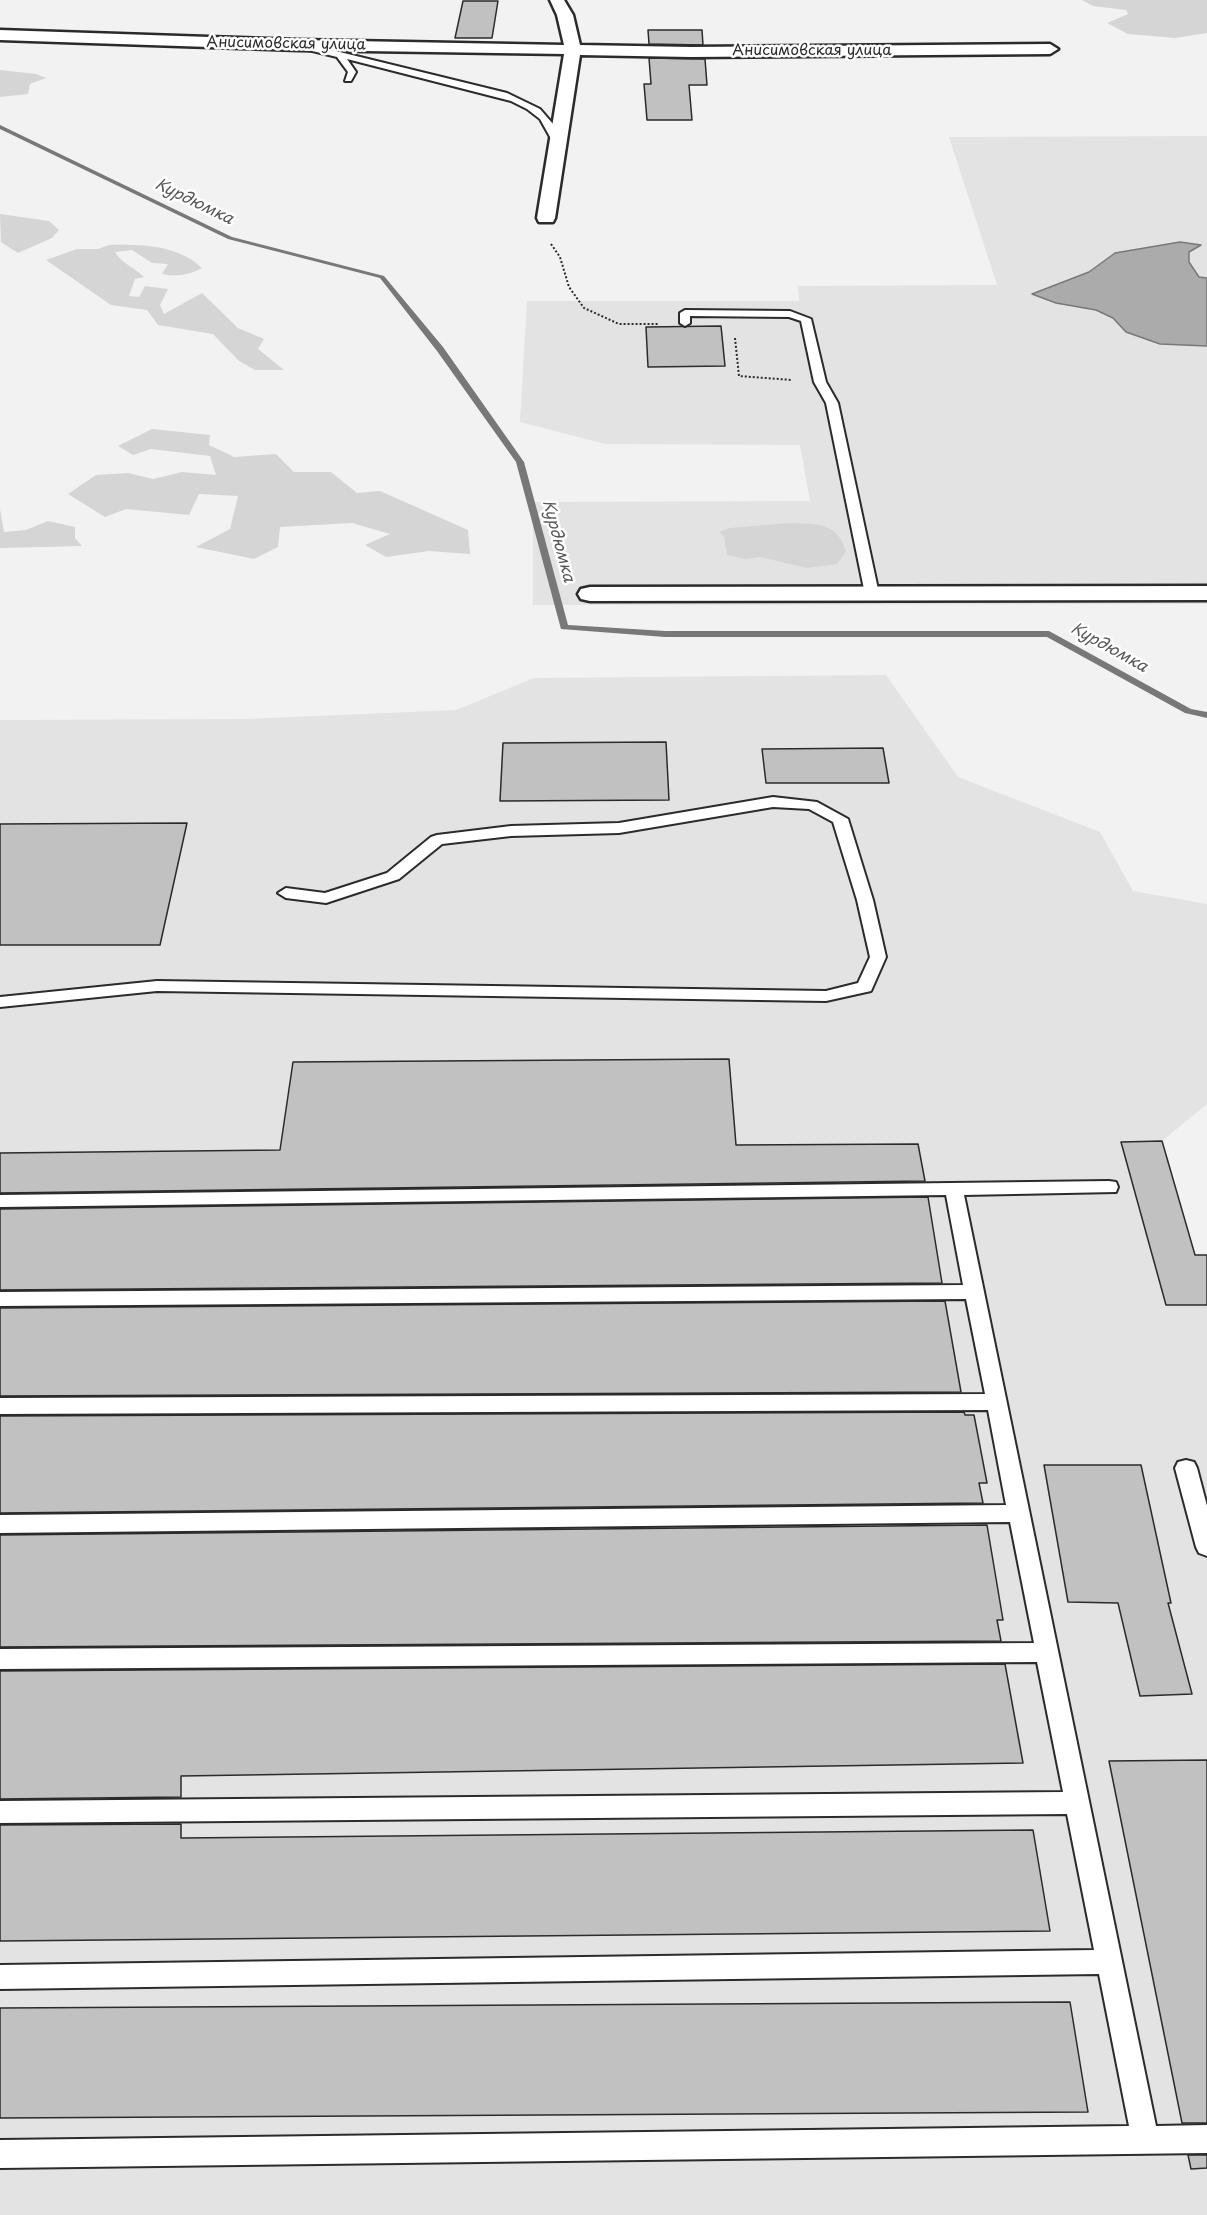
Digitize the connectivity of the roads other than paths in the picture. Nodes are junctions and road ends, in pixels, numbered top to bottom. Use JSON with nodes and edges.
{"nodes":[{"id":1,"x":557,"y":0,"type":"edge"},
{"id":2,"x":0,"y":35,"type":"edge"},
{"id":3,"x":299,"y":45,"type":"junction"},
{"id":4,"x":573,"y":50,"type":"junction"},
{"id":5,"x":1050,"y":50,"type":"dead end"},
{"id":6,"x":339,"y":54,"type":"junction"},
{"id":7,"x":348,"y":79,"type":"dead end"},
{"id":8,"x":557,"y":142,"type":"junction"},
{"id":9,"x":546,"y":218,"type":"dead end"},
{"id":10,"x":685,"y":323,"type":"dead end"},
{"id":11,"x":1207,"y":593,"type":"edge"},
{"id":12,"x":590,"y":594,"type":"dead end"},
{"id":13,"x":872,"y":594,"type":"junction"},
{"id":14,"x":286,"y":893,"type":"dead end"},
{"id":15,"x":0,"y":1002,"type":"edge"},
{"id":16,"x":1109,"y":1187,"type":"dead end"},
{"id":17,"x":954,"y":1190,"type":"junction"},
{"id":18,"x":0,"y":1201,"type":"edge"},
{"id":19,"x":973,"y":1292,"type":"junction"},
{"id":20,"x":0,"y":1299,"type":"edge"},
{"id":21,"x":996,"y":1402,"type":"junction"},
{"id":22,"x":0,"y":1406,"type":"edge"},
{"id":23,"x":1186,"y":1468,"type":"dead end"},
{"id":24,"x":1018,"y":1513,"type":"junction"},
{"id":25,"x":0,"y":1524,"type":"edge"},
{"id":26,"x":1207,"y":1547,"type":"edge"},
{"id":27,"x":1046,"y":1652,"type":"junction"},
{"id":28,"x":0,"y":1659,"type":"edge"},
{"id":29,"x":1077,"y":1803,"type":"junction"},
{"id":30,"x":0,"y":1812,"type":"edge"},
{"id":31,"x":1109,"y":1962,"type":"junction"},
{"id":32,"x":0,"y":1977,"type":"edge"},
{"id":33,"x":1207,"y":2139,"type":"edge"},
{"id":34,"x":1145,"y":2140,"type":"junction"},
{"id":35,"x":0,"y":2154,"type":"edge"}],
"edges":[{"from":1,"to":4,"type":"street"},
{"from":2,"to":3,"type":"street","name":"Анисимовская улица"},
{"from":3,"to":4,"type":"street","name":"Анисимовская улица"},
{"from":3,"to":6,"type":"lane"},
{"from":4,"to":5,"type":"street","name":"Анисимовская улица"},
{"from":4,"to":8,"type":"street"},
{"from":6,"to":7,"type":"lane"},
{"from":6,"to":8,"type":"lane"},
{"from":8,"to":9,"type":"street"},
{"from":10,"to":13,"type":"lane"},
{"from":11,"to":13,"type":"street"},
{"from":12,"to":13,"type":"street"},
{"from":14,"to":15,"type":"lane"},
{"from":16,"to":17,"type":"lane"},
{"from":17,"to":18,"type":"lane"},
{"from":17,"to":19,"type":"lane"},
{"from":19,"to":20,"type":"lane"},
{"from":19,"to":21,"type":"lane"},
{"from":21,"to":22,"type":"lane"},
{"from":21,"to":24,"type":"lane"},
{"from":23,"to":26,"type":"lane"},
{"from":24,"to":25,"type":"lane"},
{"from":24,"to":27,"type":"lane"},
{"from":27,"to":28,"type":"lane"},
{"from":27,"to":29,"type":"lane"},
{"from":29,"to":30,"type":"lane"},
{"from":29,"to":31,"type":"lane"},
{"from":31,"to":32,"type":"lane"},
{"from":31,"to":34,"type":"lane"},
{"from":33,"to":34,"type":"lane"},
{"from":34,"to":35,"type":"lane"}]}
